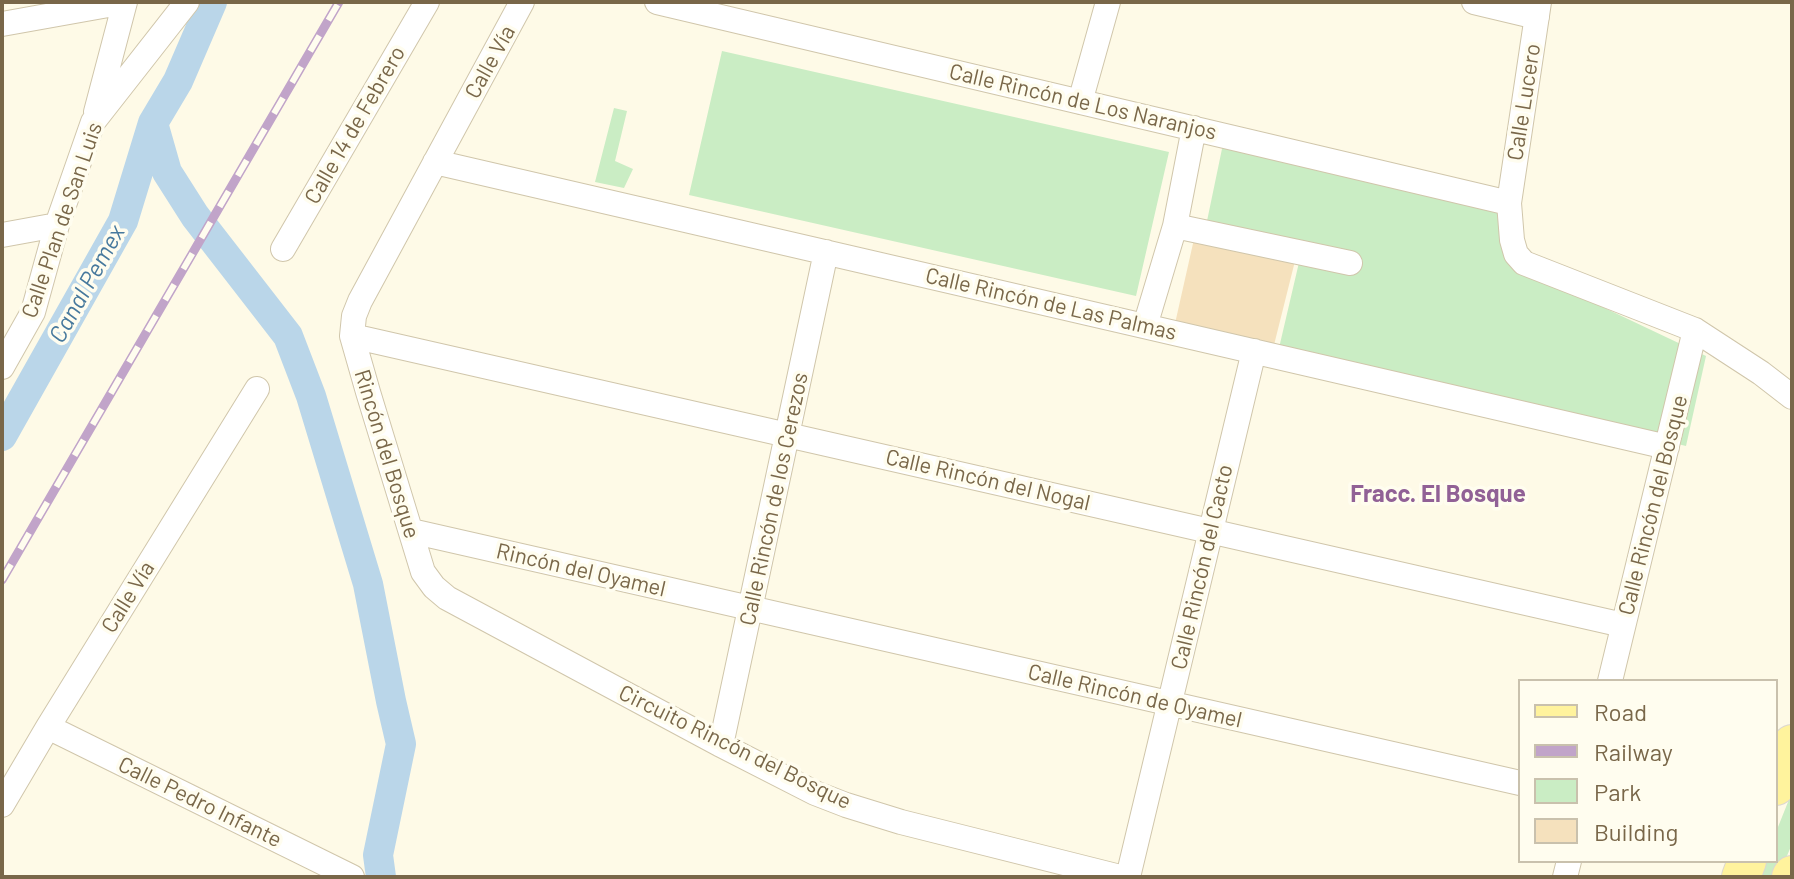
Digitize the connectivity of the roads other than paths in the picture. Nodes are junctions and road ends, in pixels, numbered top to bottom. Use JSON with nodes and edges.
{"nodes":[{"id":1,"x":125,"y":2,"type":"edge"},
{"id":2,"x":187,"y":2,"type":"edge"},
{"id":3,"x":427,"y":2,"type":"edge"},
{"id":4,"x":522,"y":2,"type":"edge"},
{"id":5,"x":657,"y":2,"type":"edge"},
{"id":6,"x":1108,"y":2,"type":"edge"},
{"id":7,"x":1474,"y":2,"type":"edge"},
{"id":8,"x":1538,"y":9,"type":"edge"},
{"id":9,"x":2,"y":24,"type":"edge"},
{"id":10,"x":1080,"y":102,"type":"junction"},
{"id":11,"x":93,"y":122,"type":"junction"},
{"id":12,"x":1194,"y":128,"type":"junction"},
{"id":13,"x":435,"y":162,"type":"junction"},
{"id":14,"x":1509,"y":203,"type":"junction"},
{"id":15,"x":57,"y":225,"type":"junction"},
{"id":16,"x":1175,"y":226,"type":"junction"},
{"id":17,"x":2,"y":235,"type":"edge"},
{"id":18,"x":283,"y":249,"type":"dead end"},
{"id":19,"x":826,"y":252,"type":"junction"},
{"id":20,"x":1350,"y":263,"type":"dead end"},
{"id":21,"x":1145,"y":326,"type":"junction"},
{"id":22,"x":1695,"y":330,"type":"junction"},
{"id":23,"x":352,"y":336,"type":"junction"},
{"id":24,"x":1254,"y":351,"type":"junction"},
{"id":25,"x":2,"y":367,"type":"edge"},
{"id":26,"x":1792,"y":372,"type":"edge"},
{"id":27,"x":1761,"y":373,"type":"junction"},
{"id":28,"x":257,"y":389,"type":"dead end"},
{"id":29,"x":1792,"y":397,"type":"edge"},
{"id":30,"x":787,"y":435,"type":"junction"},
{"id":31,"x":1667,"y":447,"type":"junction"},
{"id":32,"x":411,"y":531,"type":"junction"},
{"id":33,"x":1211,"y":531,"type":"junction"},
{"id":34,"x":423,"y":572,"type":"joint"},
{"id":35,"x":750,"y":608,"type":"junction"},
{"id":36,"x":1623,"y":625,"type":"junction"},
{"id":37,"x":1610,"y":679,"type":"edge"},
{"id":38,"x":1170,"y":704,"type":"junction"},
{"id":39,"x":48,"y":727,"type":"junction"},
{"id":40,"x":1792,"y":744,"type":"edge"},
{"id":41,"x":721,"y":745,"type":"junction"},
{"id":42,"x":1778,"y":781,"type":"edge"},
{"id":43,"x":1518,"y":783,"type":"edge"},
{"id":44,"x":2,"y":805,"type":"edge"},
{"id":45,"x":352,"y":877,"type":"edge"},
{"id":46,"x":1120,"y":877,"type":"edge"},
{"id":47,"x":1128,"y":877,"type":"edge"}],
"edges":[{"from":1,"to":9,"type":"street"},
{"from":1,"to":11,"type":"street"},
{"from":2,"to":11,"type":"street","name":"Calle Plan de San Luis"},
{"from":3,"to":18,"type":"street","name":"Calle 14 de Febrero"},
{"from":4,"to":13,"type":"street","name":"Calle Vía"},
{"from":5,"to":10,"type":"street","name":"Calle Rincón de Los Naranjos"},
{"from":6,"to":10,"type":"street"},
{"from":7,"to":8,"type":"street"},
{"from":8,"to":14,"type":"street","name":"Calle Lucero"},
{"from":10,"to":12,"type":"street","name":"Calle Rincón de Los Naranjos"},
{"from":11,"to":15,"type":"street","name":"Calle Plan de San Luis"},
{"from":12,"to":14,"type":"street","name":"Calle Rincón de Los Naranjos"},
{"from":12,"to":16,"type":"street"},
{"from":13,"to":19,"type":"street","name":"Calle Rincón de Las Palmas"},
{"from":13,"to":23,"type":"street","name":"Calle Vía"},
{"from":14,"to":22,"type":"street","name":"Calle Lucero"},
{"from":15,"to":17,"type":"street"},
{"from":15,"to":25,"type":"street","name":"Calle Plan de San Luis"},
{"from":16,"to":20,"type":"street"},
{"from":16,"to":21,"type":"street"},
{"from":19,"to":21,"type":"street","name":"Calle Rincón de Las Palmas"},
{"from":19,"to":30,"type":"street","name":"Calle Rincón de los Cerezos"},
{"from":21,"to":24,"type":"street","name":"Calle Rincón de Las Palmas"},
{"from":22,"to":27,"type":"street","name":"Calle Lucero"},
{"from":22,"to":31,"type":"street","name":"Calle Rincón del Bosque"},
{"from":23,"to":30,"type":"street","name":"Calle Rincón del Nogal"},
{"from":23,"to":32,"type":"street","name":"Rincón del Bosque"},
{"from":24,"to":31,"type":"street","name":"Calle Rincón de Las Palmas"},
{"from":24,"to":33,"type":"street","name":"Calle Rincón del Cacto"},
{"from":26,"to":27,"type":"street"},
{"from":27,"to":29,"type":"street","name":"Calle Lucero"},
{"from":28,"to":39,"type":"street","name":"Calle Vía"},
{"from":30,"to":33,"type":"street","name":"Calle Rincón del Nogal"},
{"from":30,"to":35,"type":"street","name":"Calle Rincón de los Cerezos"},
{"from":31,"to":36,"type":"street","name":"Calle Rincón del Bosque"},
{"from":32,"to":34,"type":"street","name":"Rincón del Bosque"},
{"from":32,"to":35,"type":"street","name":"Rincón del Oyamel"},
{"from":33,"to":36,"type":"street","name":"Calle Rincón del Nogal"},
{"from":33,"to":38,"type":"street","name":"Calle Rincón del Cacto"},
{"from":34,"to":41,"type":"street","name":"Circuito Rincón del Bosque"},
{"from":35,"to":38,"type":"street","name":"Calle Rincón de Oyamel"},
{"from":35,"to":41,"type":"street","name":"Calle Rincón de los Cerezos"},
{"from":36,"to":37,"type":"street","name":"Calle Rincón del Bosque"},
{"from":38,"to":43,"type":"street","name":"Calle Rincón de Oyamel"},
{"from":38,"to":47,"type":"street","name":"Calle Rincón del Cacto"},
{"from":39,"to":44,"type":"street","name":"Calle Vía"},
{"from":39,"to":45,"type":"street","name":"Calle Pedro Infante"},
{"from":40,"to":42,"type":"main road"},
{"from":41,"to":46,"type":"street","name":"Circuito Rincón del Bosque"}]}
